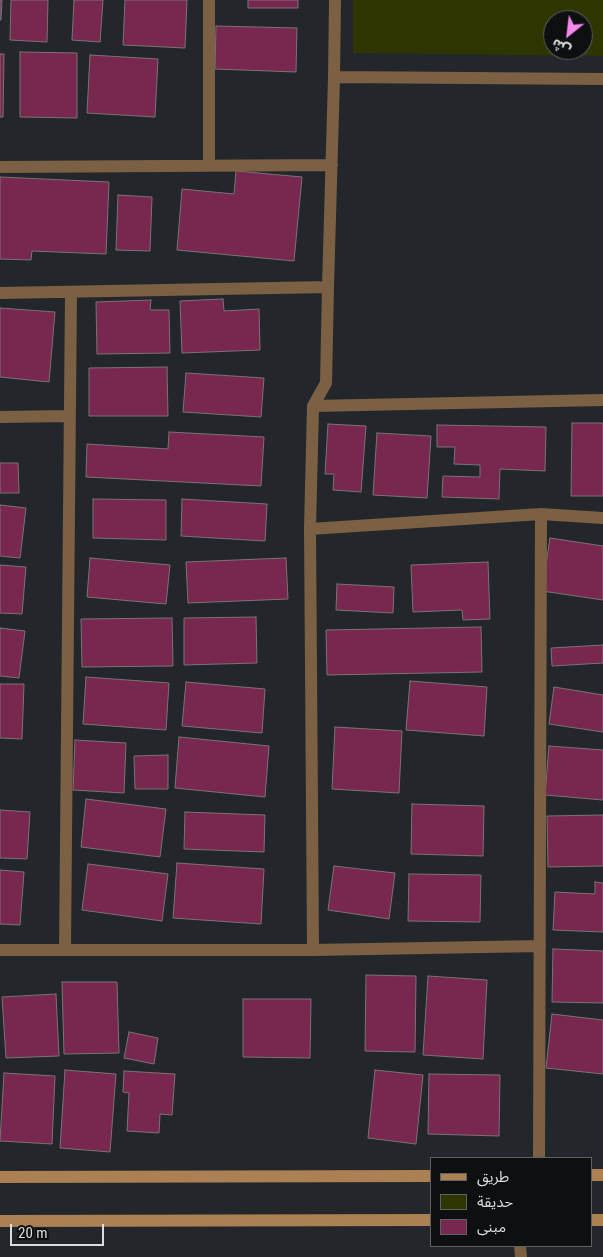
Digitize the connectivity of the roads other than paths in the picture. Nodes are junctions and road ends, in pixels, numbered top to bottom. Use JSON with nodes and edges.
{"nodes":[{"id":1,"x":209,"y":0,"type":"edge"},
{"id":2,"x":335,"y":0,"type":"edge"},
{"id":3,"x":334,"y":77,"type":"junction"},
{"id":4,"x":603,"y":79,"type":"edge"},
{"id":5,"x":332,"y":165,"type":"junction"},
{"id":6,"x":209,"y":166,"type":"junction"},
{"id":7,"x":0,"y":167,"type":"edge"},
{"id":8,"x":328,"y":288,"type":"junction"},
{"id":9,"x":71,"y":292,"type":"junction"},
{"id":10,"x":0,"y":293,"type":"edge"},
{"id":11,"x":603,"y":400,"type":"edge"},
{"id":12,"x":312,"y":406,"type":"junction"},
{"id":13,"x":69,"y":416,"type":"junction"},
{"id":14,"x":0,"y":417,"type":"edge"},
{"id":15,"x":541,"y":514,"type":"junction"},
{"id":16,"x":603,"y":518,"type":"edge"},
{"id":17,"x":310,"y":529,"type":"junction"},
{"id":18,"x":540,"y":946,"type":"junction"},
{"id":19,"x":0,"y":950,"type":"edge"},
{"id":20,"x":65,"y":950,"type":"junction"},
{"id":21,"x":313,"y":950,"type":"junction"},
{"id":22,"x":539,"y":1157,"type":"edge"},
{"id":23,"x":430,"y":1176,"type":"edge"},
{"id":24,"x":0,"y":1177,"type":"edge"},
{"id":25,"x":430,"y":1220,"type":"edge"},
{"id":26,"x":0,"y":1221,"type":"edge"}],
"edges":[{"from":1,"to":6,"type":"street"},
{"from":2,"to":3,"type":"street"},
{"from":3,"to":4,"type":"street"},
{"from":3,"to":5,"type":"street"},
{"from":5,"to":6,"type":"street"},
{"from":5,"to":8,"type":"street"},
{"from":6,"to":7,"type":"street"},
{"from":8,"to":9,"type":"street"},
{"from":8,"to":12,"type":"street"},
{"from":9,"to":10,"type":"street"},
{"from":9,"to":13,"type":"street"},
{"from":11,"to":12,"type":"street"},
{"from":12,"to":17,"type":"street"},
{"from":13,"to":14,"type":"street"},
{"from":13,"to":20,"type":"street"},
{"from":15,"to":16,"type":"street"},
{"from":15,"to":17,"type":"street"},
{"from":15,"to":18,"type":"street"},
{"from":17,"to":21,"type":"street"},
{"from":18,"to":21,"type":"street"},
{"from":18,"to":22,"type":"street"},
{"from":19,"to":20,"type":"street"},
{"from":20,"to":21,"type":"street"},
{"from":23,"to":24,"type":"street"},
{"from":25,"to":26,"type":"street"}]}
